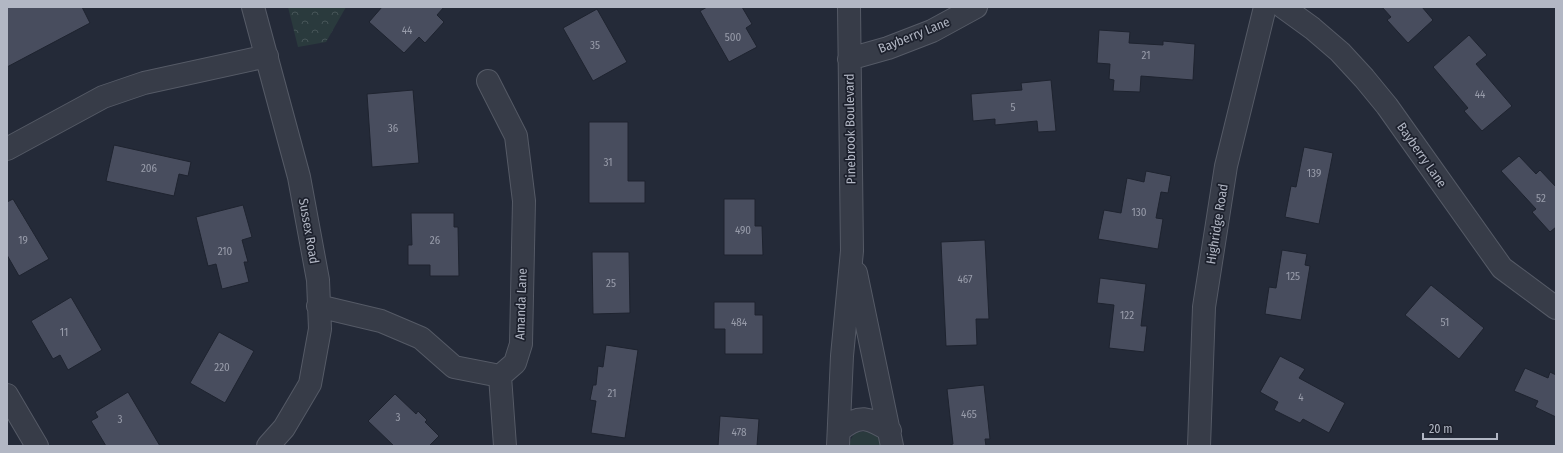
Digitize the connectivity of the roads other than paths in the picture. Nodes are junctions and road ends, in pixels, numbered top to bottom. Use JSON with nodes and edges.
{"nodes":[{"id":1,"x":253,"y":7,"type":"edge"},
{"id":2,"x":849,"y":7,"type":"edge"},
{"id":3,"x":976,"y":7,"type":"edge"},
{"id":4,"x":1265,"y":7,"type":"edge"},
{"id":5,"x":1283,"y":7,"type":"edge"},
{"id":6,"x":267,"y":56,"type":"junction"},
{"id":7,"x":850,"y":59,"type":"junction"},
{"id":8,"x":488,"y":81,"type":"dead end"},
{"id":9,"x":7,"y":149,"type":"edge"},
{"id":10,"x":852,"y":251,"type":"junction"},
{"id":11,"x":318,"y":306,"type":"junction"},
{"id":12,"x":1556,"y":308,"type":"edge"},
{"id":13,"x":500,"y":376,"type":"junction"},
{"id":14,"x":7,"y":395,"type":"edge"},
{"id":15,"x":839,"y":438,"type":"edge"},
{"id":16,"x":891,"y":438,"type":"edge"},
{"id":17,"x":37,"y":446,"type":"edge"},
{"id":18,"x":268,"y":446,"type":"edge"},
{"id":19,"x":504,"y":446,"type":"edge"},
{"id":20,"x":1199,"y":446,"type":"edge"}],
"edges":[{"from":1,"to":6,"type":"street","name":"Sussex Road"},
{"from":2,"to":7,"type":"street","name":"Pinebrook Boulevard"},
{"from":3,"to":7,"type":"street","name":"Bayberry Lane"},
{"from":4,"to":20,"type":"street","name":"Highridge Road"},
{"from":5,"to":12,"type":"street","name":"Bayberry Lane"},
{"from":6,"to":9,"type":"street"},
{"from":6,"to":11,"type":"street","name":"Sussex Road"},
{"from":7,"to":10,"type":"street","name":"Pinebrook Boulevard"},
{"from":8,"to":13,"type":"street","name":"Amanda Lane"},
{"from":10,"to":15,"type":"street","name":"Pinebrook Boulevard"},
{"from":10,"to":16,"type":"street","name":"Pinebrook Boulevard"},
{"from":11,"to":13,"type":"street"},
{"from":11,"to":18,"type":"street","name":"Sussex Road"},
{"from":13,"to":19,"type":"street"},
{"from":14,"to":17,"type":"street"},
{"from":15,"to":16,"type":"street"}]}
